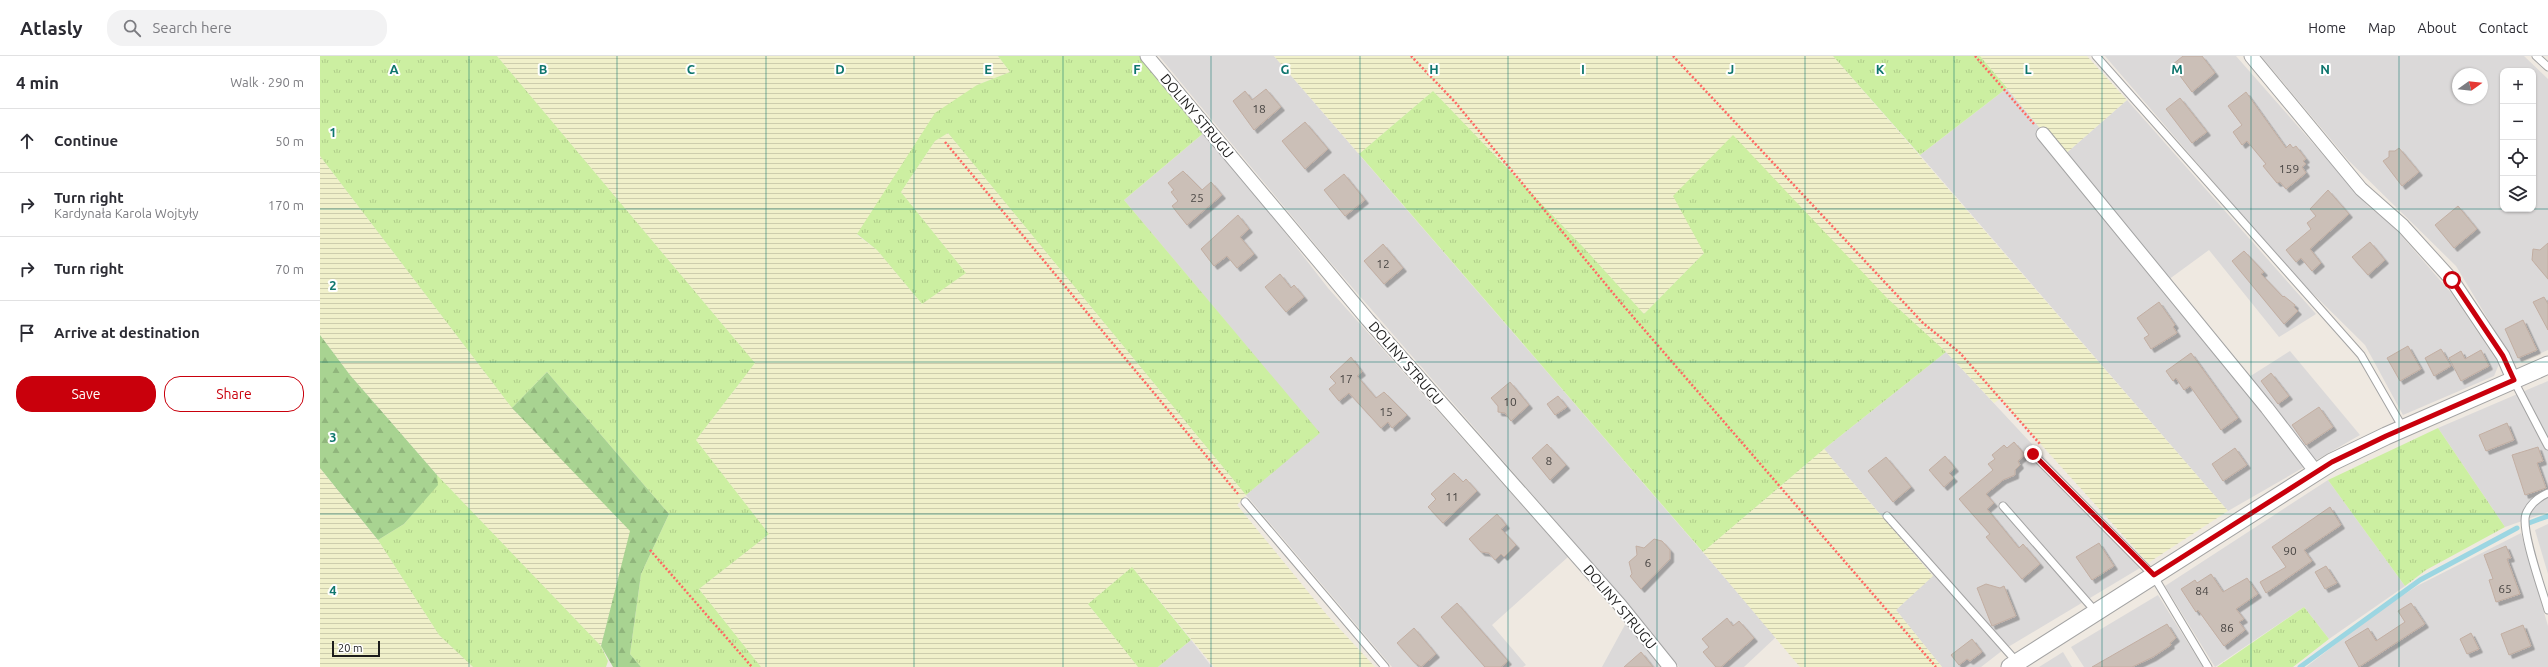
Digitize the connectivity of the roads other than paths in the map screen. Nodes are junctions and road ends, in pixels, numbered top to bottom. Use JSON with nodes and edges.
{"nodes":[{"id":1,"x":1147,"y":56,"type":"edge"},
{"id":2,"x":2096,"y":56,"type":"edge"},
{"id":3,"x":2250,"y":56,"type":"edge"},
{"id":4,"x":2536,"y":56,"type":"edge"},
{"id":5,"x":2548,"y":67,"type":"edge"},
{"id":6,"x":2043,"y":134,"type":"road end"},
{"id":7,"x":2548,"y":365,"type":"edge"},
{"id":8,"x":2514,"y":380,"type":"junction"},
{"id":9,"x":2403,"y":428,"type":"junction"},
{"id":10,"x":2548,"y":446,"type":"edge"},
{"id":11,"x":2033,"y":454,"type":"dead end"},
{"id":12,"x":2316,"y":472,"type":"junction"},
{"id":13,"x":2548,"y":494,"type":"edge"},
{"id":14,"x":1245,"y":502,"type":"road end"},
{"id":15,"x":2003,"y":506,"type":"dead end"},
{"id":16,"x":1887,"y":516,"type":"dead end"},
{"id":17,"x":2154,"y":575,"type":"junction"},
{"id":18,"x":2548,"y":610,"type":"edge"},
{"id":19,"x":2096,"y":612,"type":"junction"},
{"id":20,"x":2014,"y":664,"type":"edge"},
{"id":21,"x":1385,"y":667,"type":"edge"},
{"id":22,"x":1670,"y":667,"type":"edge"},
{"id":23,"x":2208,"y":667,"type":"edge"}],
"edges":[{"from":1,"to":22,"type":"street","name":"DOLINY STRUGU"},
{"from":2,"to":9,"type":"lane"},
{"from":3,"to":8,"type":"street"},
{"from":4,"to":5,"type":"lane"},
{"from":6,"to":12,"type":"street"},
{"from":7,"to":8,"type":"street"},
{"from":8,"to":9,"type":"street"},
{"from":8,"to":10,"type":"lane"},
{"from":9,"to":12,"type":"street"},
{"from":11,"to":17,"type":"lane"},
{"from":12,"to":17,"type":"street"},
{"from":13,"to":18,"type":"lane"},
{"from":14,"to":21,"type":"lane"},
{"from":15,"to":19,"type":"lane"},
{"from":16,"to":20,"type":"lane"},
{"from":17,"to":19,"type":"street"},
{"from":17,"to":23,"type":"lane"},
{"from":19,"to":20,"type":"street"}]}
